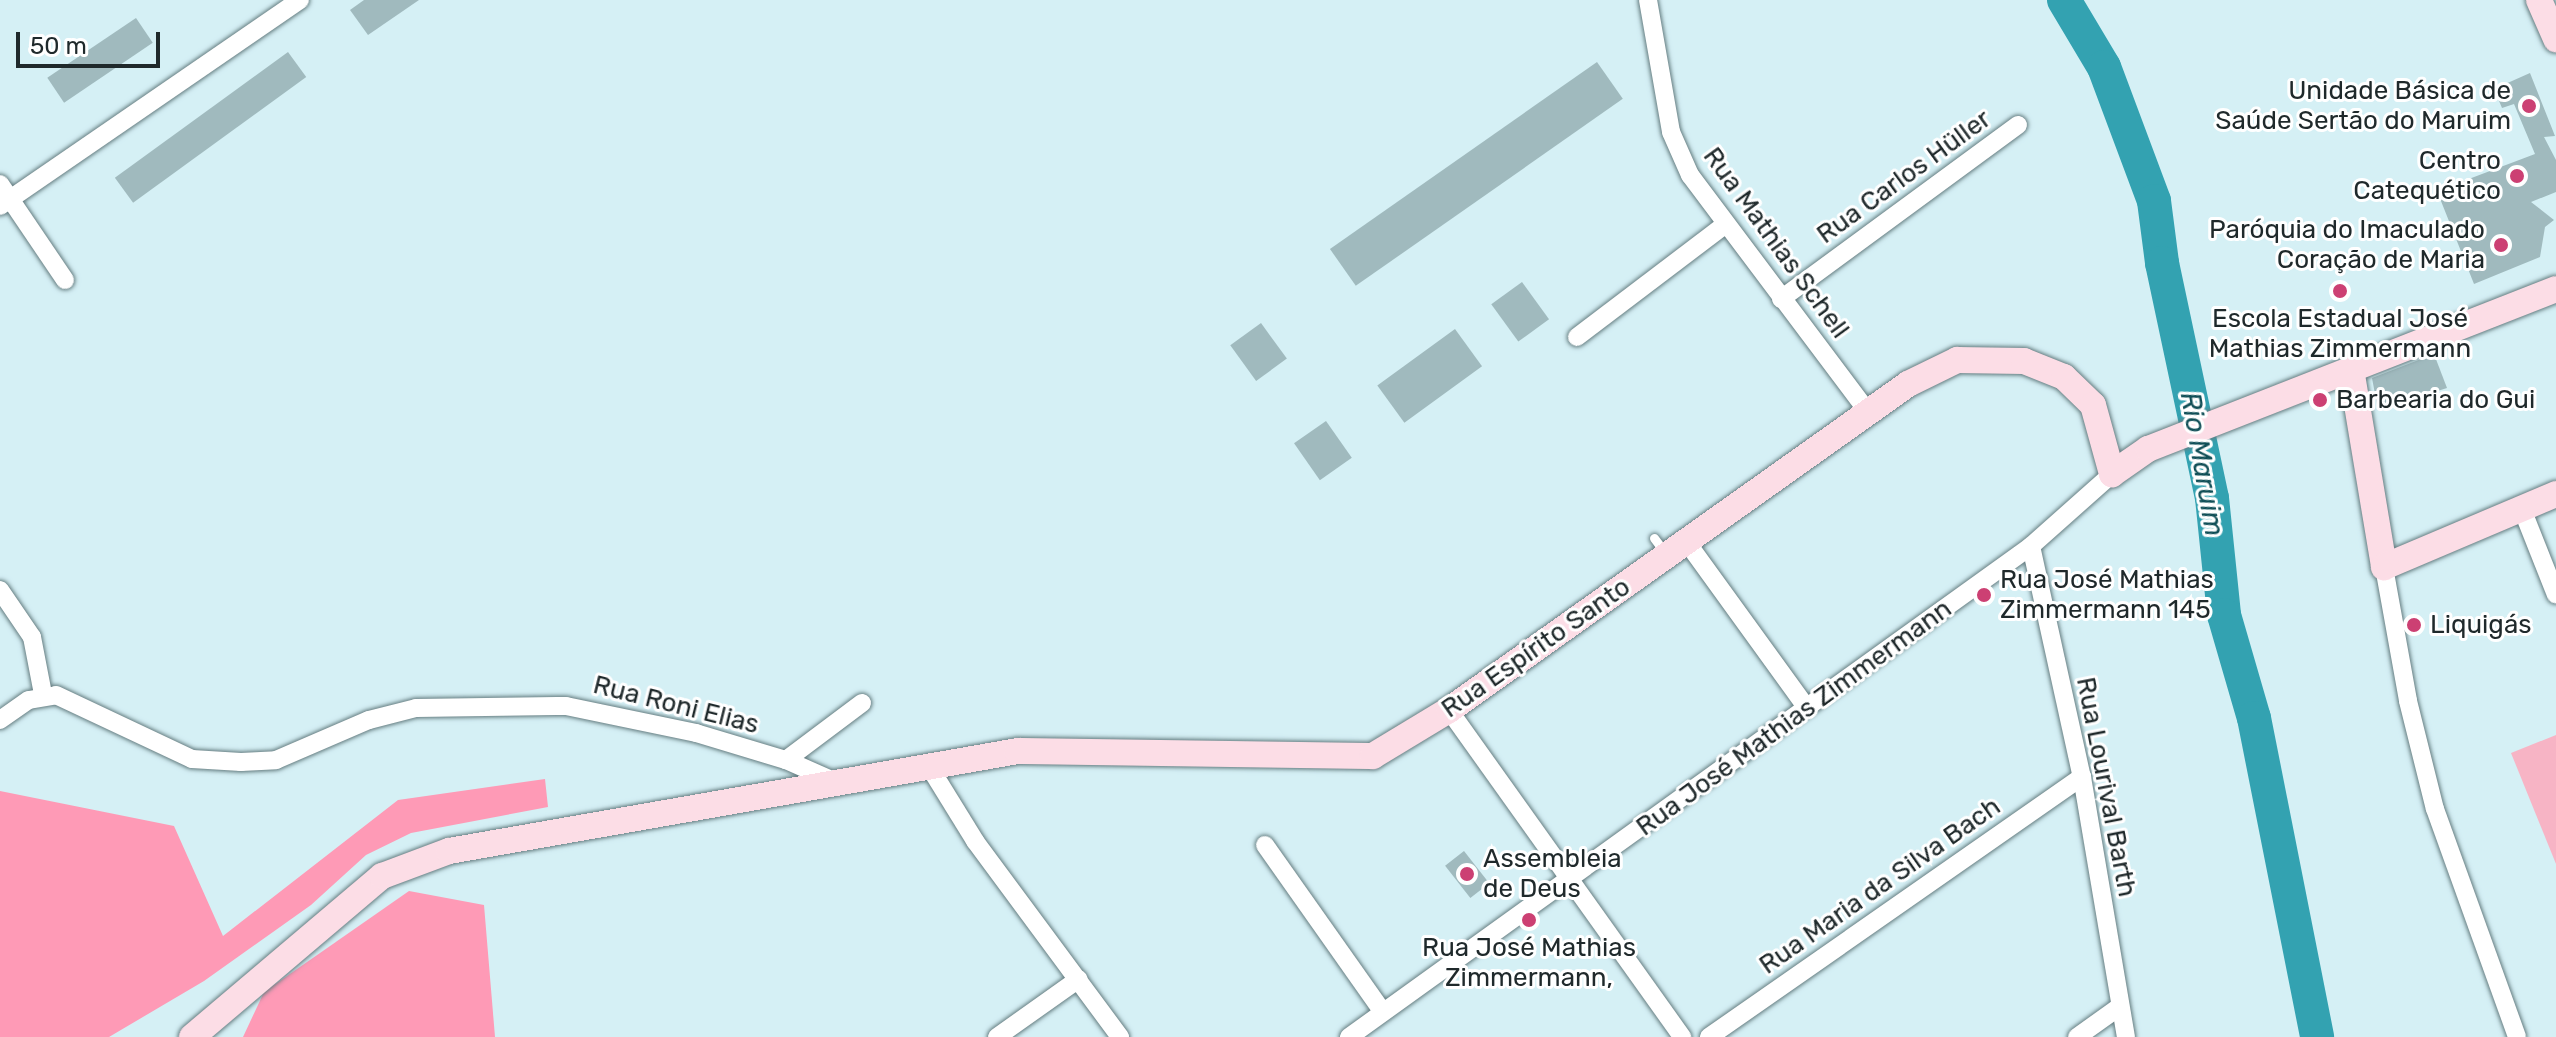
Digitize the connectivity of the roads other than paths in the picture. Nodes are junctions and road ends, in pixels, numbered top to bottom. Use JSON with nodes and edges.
{"nodes":[{"id":1,"x":300,"y":0,"type":"edge"},
{"id":2,"x":1648,"y":0,"type":"edge"},
{"id":3,"x":2539,"y":0,"type":"edge"},
{"id":4,"x":2556,"y":39,"type":"edge"},
{"id":5,"x":2018,"y":125,"type":"dead end"},
{"id":6,"x":3,"y":196,"type":"edge"},
{"id":7,"x":1726,"y":224,"type":"junction"},
{"id":8,"x":65,"y":280,"type":"dead end"},
{"id":9,"x":2556,"y":289,"type":"edge"},
{"id":10,"x":1781,"y":299,"type":"junction"},
{"id":11,"x":1577,"y":337,"type":"dead end"},
{"id":12,"x":2351,"y":369,"type":"junction"},
{"id":13,"x":1868,"y":412,"type":"junction"},
{"id":14,"x":2112,"y":474,"type":"junction"},
{"id":15,"x":2556,"y":494,"type":"edge"},
{"id":16,"x":2522,"y":509,"type":"junction"},
{"id":17,"x":1669,"y":545,"type":"junction"},
{"id":18,"x":2031,"y":546,"type":"junction"},
{"id":19,"x":2384,"y":567,"type":"junction"},
{"id":20,"x":0,"y":590,"type":"edge"},
{"id":21,"x":2556,"y":595,"type":"edge"},
{"id":22,"x":43,"y":694,"type":"junction"},
{"id":23,"x":862,"y":703,"type":"dead end"},
{"id":24,"x":1807,"y":708,"type":"junction"},
{"id":25,"x":1449,"y":710,"type":"junction"},
{"id":26,"x":0,"y":720,"type":"edge"},
{"id":27,"x":786,"y":760,"type":"junction"},
{"id":28,"x":930,"y":768,"type":"junction"},
{"id":29,"x":2082,"y":777,"type":"junction"},
{"id":30,"x":838,"y":783,"type":"junction"},
{"id":31,"x":1265,"y":845,"type":"dead end"},
{"id":32,"x":1570,"y":879,"type":"junction"},
{"id":33,"x":1079,"y":979,"type":"junction"},
{"id":34,"x":2119,"y":1007,"type":"junction"},
{"id":35,"x":1383,"y":1012,"type":"junction"},
{"id":36,"x":192,"y":1037,"type":"edge"},
{"id":37,"x":997,"y":1037,"type":"edge"},
{"id":38,"x":1120,"y":1037,"type":"edge"},
{"id":39,"x":1349,"y":1037,"type":"edge"},
{"id":40,"x":1682,"y":1037,"type":"edge"},
{"id":41,"x":1709,"y":1037,"type":"edge"},
{"id":42,"x":2077,"y":1037,"type":"edge"},
{"id":43,"x":2126,"y":1037,"type":"edge"},
{"id":44,"x":2517,"y":1037,"type":"edge"}],
"edges":[{"from":1,"to":6,"type":"street"},
{"from":2,"to":7,"type":"street","name":"Rua Mathias Schell"},
{"from":3,"to":4,"type":"street"},
{"from":5,"to":10,"type":"street","name":"Rua Carlos Hüller"},
{"from":6,"to":8,"type":"street"},
{"from":7,"to":10,"type":"street","name":"Rua Mathias Schell"},
{"from":7,"to":11,"type":"street"},
{"from":9,"to":12,"type":"street","name":"Rua José Mathias Zimmermann"},
{"from":10,"to":13,"type":"street","name":"Rua Mathias Schell"},
{"from":12,"to":14,"type":"street","name":"Rua José Mathias Zimmermann"},
{"from":12,"to":19,"type":"street"},
{"from":13,"to":14,"type":"street","name":"Rua Espírito Santo"},
{"from":13,"to":17,"type":"street","name":"Rua Espírito Santo"},
{"from":14,"to":18,"type":"street","name":"Rua José Mathias Zimmermann"},
{"from":15,"to":16,"type":"street"},
{"from":16,"to":19,"type":"street"},
{"from":16,"to":21,"type":"street"},
{"from":17,"to":24,"type":"street"},
{"from":17,"to":25,"type":"street","name":"Rua Espírito Santo"},
{"from":18,"to":24,"type":"street","name":"Rua José Mathias Zimmermann"},
{"from":18,"to":29,"type":"street","name":"Rua Lourival Barth"},
{"from":19,"to":44,"type":"street"},
{"from":20,"to":22,"type":"street"},
{"from":22,"to":26,"type":"street"},
{"from":22,"to":27,"type":"street","name":"Rua Roni Elias"},
{"from":23,"to":27,"type":"street"},
{"from":24,"to":32,"type":"street","name":"Rua José Mathias Zimmermann"},
{"from":25,"to":28,"type":"street","name":"Rua Espírito Santo"},
{"from":25,"to":32,"type":"street"},
{"from":27,"to":30,"type":"street","name":"Rua Roni Elias"},
{"from":28,"to":30,"type":"street","name":"Rua Espírito Santo"},
{"from":28,"to":33,"type":"street"},
{"from":29,"to":34,"type":"street","name":"Rua Lourival Barth"},
{"from":29,"to":41,"type":"street","name":"Rua Maria da Silva Bach"},
{"from":30,"to":36,"type":"street","name":"Rua Espírito Santo"},
{"from":31,"to":35,"type":"street"},
{"from":32,"to":35,"type":"street","name":"Rua José Mathias Zimmermann"},
{"from":32,"to":40,"type":"street"},
{"from":33,"to":37,"type":"street"},
{"from":33,"to":38,"type":"street"},
{"from":34,"to":42,"type":"street"},
{"from":34,"to":43,"type":"street","name":"Rua Lourival Barth"},
{"from":35,"to":39,"type":"street","name":"Rua José Mathias Zimmermann"}]}
